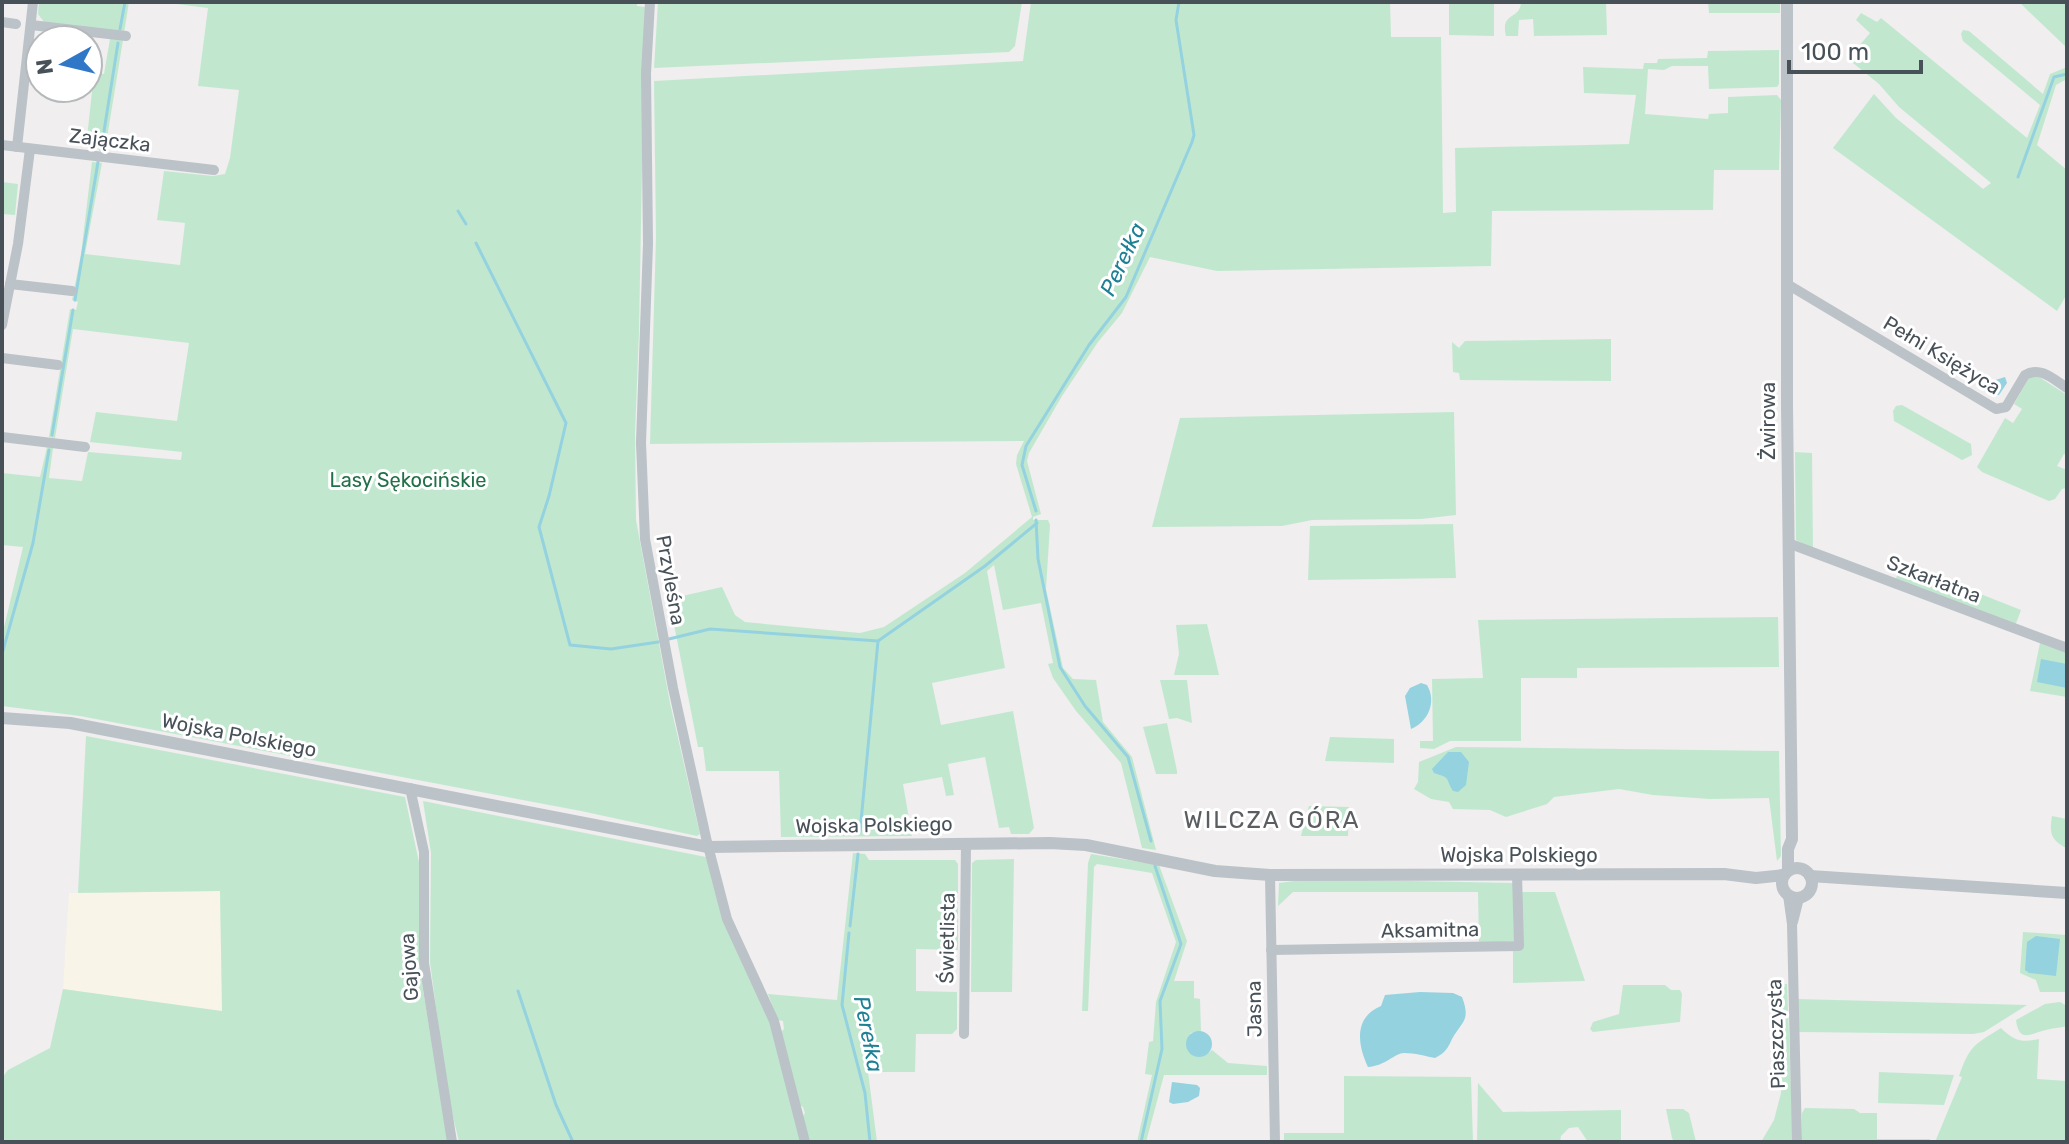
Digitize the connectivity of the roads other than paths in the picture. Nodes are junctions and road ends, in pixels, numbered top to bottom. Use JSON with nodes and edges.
{"nodes":[{"id":1,"x":33,"y":2,"type":"edge"},
{"id":2,"x":650,"y":2,"type":"edge"},
{"id":3,"x":1787,"y":2,"type":"edge"},
{"id":4,"x":2,"y":22,"type":"edge"},
{"id":5,"x":16,"y":24,"type":"dead end"},
{"id":6,"x":31,"y":24,"type":"edge"},
{"id":7,"x":104,"y":33,"type":"edge"},
{"id":8,"x":126,"y":36,"type":"dead end"},
{"id":9,"x":24,"y":86,"type":"edge"},
{"id":10,"x":2,"y":145,"type":"edge"},
{"id":11,"x":17,"y":147,"type":"junction"},
{"id":12,"x":30,"y":149,"type":"junction"},
{"id":13,"x":214,"y":170,"type":"dead end"},
{"id":14,"x":1787,"y":284,"type":"junction"},
{"id":15,"x":7,"y":289,"type":"edge"},
{"id":16,"x":72,"y":291,"type":"dead end"},
{"id":17,"x":2,"y":325,"type":"edge"},
{"id":18,"x":2,"y":358,"type":"edge"},
{"id":19,"x":58,"y":365,"type":"dead end"},
{"id":20,"x":2067,"y":388,"type":"edge"},
{"id":21,"x":2,"y":437,"type":"edge"},
{"id":22,"x":85,"y":447,"type":"dead end"},
{"id":23,"x":1788,"y":543,"type":"junction"},
{"id":24,"x":2067,"y":648,"type":"edge"},
{"id":25,"x":2,"y":718,"type":"edge"},
{"id":26,"x":410,"y":788,"type":"junction"},
{"id":27,"x":966,"y":843,"type":"junction"},
{"id":28,"x":708,"y":847,"type":"junction"},
{"id":29,"x":1270,"y":875,"type":"junction"},
{"id":30,"x":1517,"y":875,"type":"junction"},
{"id":31,"x":1795,"y":882,"type":"junction"},
{"id":32,"x":2067,"y":893,"type":"edge"},
{"id":33,"x":1271,"y":950,"type":"junction"},
{"id":34,"x":964,"y":1034,"type":"dead end"},
{"id":35,"x":452,"y":1142,"type":"edge"},
{"id":36,"x":805,"y":1142,"type":"edge"},
{"id":37,"x":1275,"y":1142,"type":"edge"},
{"id":38,"x":1797,"y":1142,"type":"edge"}],
"edges":[{"from":1,"to":6,"type":"street"},
{"from":2,"to":28,"type":"street","name":"Przyleśna"},
{"from":3,"to":14,"type":"street","name":"Żwirowa"},
{"from":4,"to":5,"type":"street"},
{"from":7,"to":8,"type":"street"},
{"from":9,"to":11,"type":"street"},
{"from":10,"to":11,"type":"street","name":"Zajączka"},
{"from":11,"to":12,"type":"street","name":"Zajączka"},
{"from":12,"to":13,"type":"street","name":"Zajączka"},
{"from":12,"to":15,"type":"street"},
{"from":14,"to":20,"type":"street","name":"Pełni Księżyca"},
{"from":14,"to":23,"type":"street","name":"Żwirowa"},
{"from":15,"to":16,"type":"street"},
{"from":15,"to":17,"type":"street"},
{"from":18,"to":19,"type":"street"},
{"from":21,"to":22,"type":"street"},
{"from":23,"to":24,"type":"street","name":"Szkarłatna"},
{"from":23,"to":31,"type":"street","name":"Żwirowa"},
{"from":25,"to":26,"type":"street","name":"Wojska Polskiego"},
{"from":26,"to":28,"type":"street","name":"Wojska Polskiego"},
{"from":26,"to":35,"type":"street","name":"Gajowa"},
{"from":27,"to":28,"type":"street","name":"Wojska Polskiego"},
{"from":27,"to":29,"type":"street","name":"Wojska Polskiego"},
{"from":27,"to":34,"type":"street","name":"Świetlista"},
{"from":28,"to":36,"type":"street","name":"Przyleśna"},
{"from":29,"to":30,"type":"street","name":"Wojska Polskiego"},
{"from":29,"to":33,"type":"street","name":"Jasna"},
{"from":30,"to":31,"type":"street","name":"Wojska Polskiego"},
{"from":30,"to":33,"type":"street","name":"Aksamitna"},
{"from":31,"to":32,"type":"street","name":"Wojska Polskiego"},
{"from":31,"to":38,"type":"street","name":"Piaszczysta"},
{"from":33,"to":37,"type":"street","name":"Jasna"}]}
